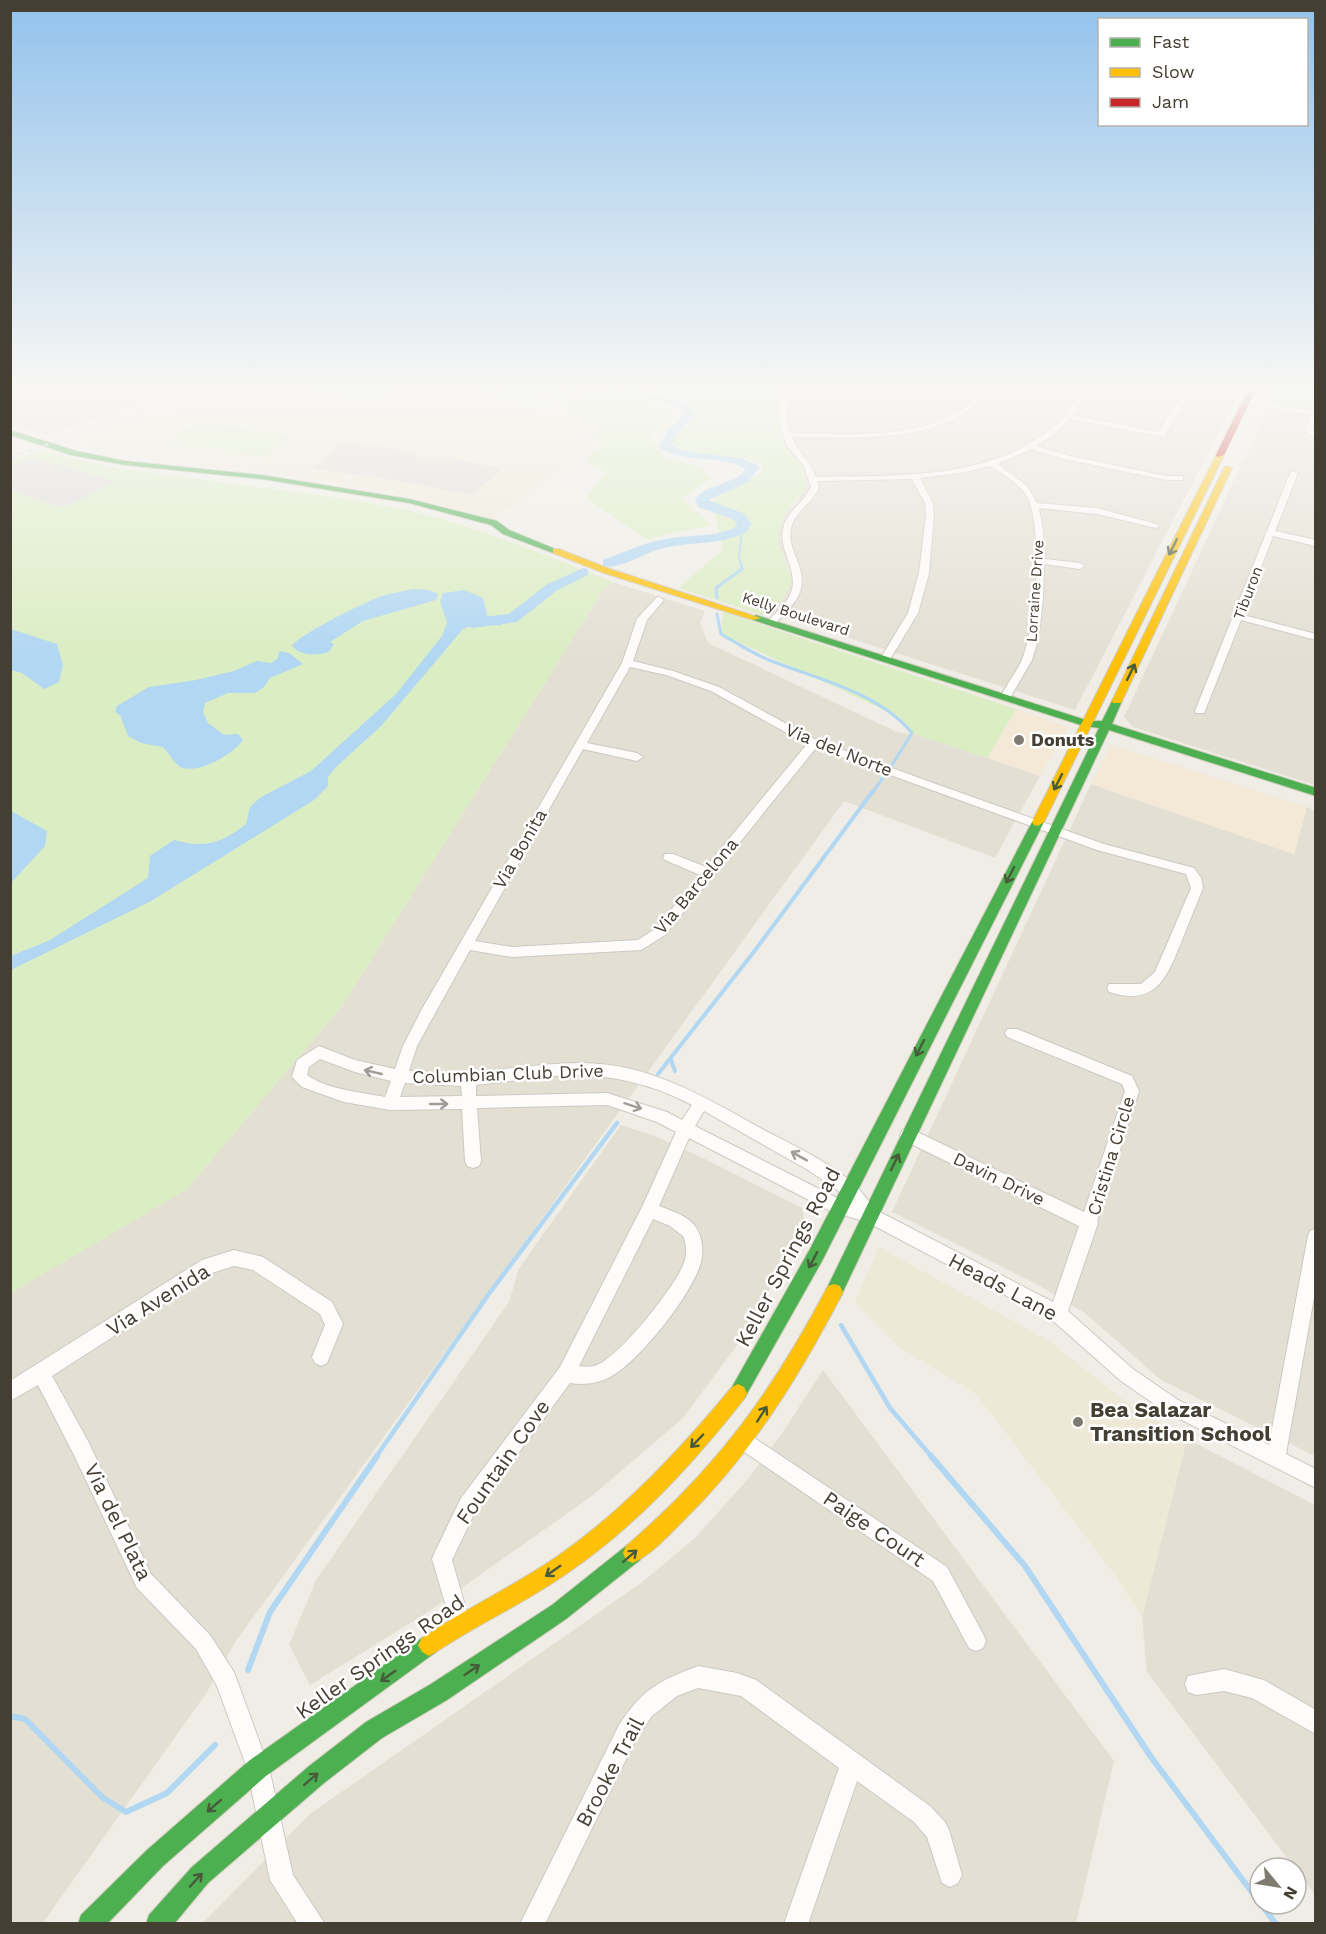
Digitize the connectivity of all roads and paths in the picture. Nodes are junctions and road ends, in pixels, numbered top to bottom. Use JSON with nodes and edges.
{"nodes":[{"id":1,"x":250,"y":477,"type":"edge"},
{"id":2,"x":872,"y":477,"type":"edge"},
{"id":3,"x":916,"y":477,"type":"edge"},
{"id":4,"x":1009,"y":477,"type":"edge"},
{"id":5,"x":1162,"y":477,"type":"edge"},
{"id":6,"x":1212,"y":477,"type":"edge"},
{"id":7,"x":1217,"y":477,"type":"edge"},
{"id":8,"x":1292,"y":477,"type":"edge"},
{"id":9,"x":1180,"y":478,"type":"dead end"},
{"id":10,"x":812,"y":479,"type":"joint"},
{"id":11,"x":1035,"y":505,"type":"junction"},
{"id":12,"x":1156,"y":525,"type":"dead end"},
{"id":13,"x":1270,"y":533,"type":"junction"},
{"id":14,"x":1316,"y":543,"type":"edge"},
{"id":15,"x":1040,"y":561,"type":"junction"},
{"id":16,"x":1080,"y":566,"type":"dead end"},
{"id":17,"x":659,"y":600,"type":"dead end"},
{"id":18,"x":1239,"y":617,"type":"junction"},
{"id":19,"x":771,"y":623,"type":"junction"},
{"id":20,"x":1316,"y":637,"type":"edge"},
{"id":21,"x":885,"y":659,"type":"junction"},
{"id":22,"x":627,"y":663,"type":"junction"},
{"id":23,"x":1005,"y":698,"type":"junction"},
{"id":24,"x":1200,"y":711,"type":"dead end"},
{"id":25,"x":1088,"y":723,"type":"junction"},
{"id":26,"x":1103,"y":729,"type":"junction"},
{"id":27,"x":814,"y":743,"type":"junction"},
{"id":28,"x":579,"y":745,"type":"junction"},
{"id":29,"x":637,"y":758,"type":"dead end"},
{"id":30,"x":1256,"y":779,"type":"junction"},
{"id":31,"x":1316,"y":792,"type":"edge"},
{"id":32,"x":1316,"y":804,"type":"edge"},
{"id":33,"x":1036,"y":823,"type":"junction"},
{"id":34,"x":1056,"y":830,"type":"junction"},
{"id":35,"x":669,"y":857,"type":"dead end"},
{"id":36,"x":708,"y":873,"type":"junction"},
{"id":37,"x":466,"y":944,"type":"junction"},
{"id":38,"x":955,"y":981,"type":"junction"},
{"id":39,"x":1114,"y":988,"type":"dead end"},
{"id":40,"x":977,"y":991,"type":"junction"},
{"id":41,"x":1012,"y":1033,"type":"dead end"},
{"id":42,"x":398,"y":1077,"type":"junction"},
{"id":43,"x":468,"y":1079,"type":"junction"},
{"id":44,"x":701,"y":1103,"type":"junction"},
{"id":45,"x":390,"y":1104,"type":"junction"},
{"id":46,"x":471,"y":1104,"type":"junction"},
{"id":47,"x":685,"y":1129,"type":"junction"},
{"id":48,"x":908,"y":1135,"type":"junction"},
{"id":49,"x":473,"y":1161,"type":"dead end"},
{"id":50,"x":848,"y":1188,"type":"junction"},
{"id":51,"x":838,"y":1208,"type":"junction"},
{"id":52,"x":649,"y":1210,"type":"junction"},
{"id":53,"x":870,"y":1215,"type":"junction"},
{"id":54,"x":1090,"y":1223,"type":"junction"},
{"id":55,"x":1316,"y":1236,"type":"edge"},
{"id":56,"x":1058,"y":1314,"type":"junction"},
{"id":57,"x":321,"y":1357,"type":"dead end"},
{"id":58,"x":566,"y":1372,"type":"junction"},
{"id":59,"x":41,"y":1373,"type":"junction"},
{"id":60,"x":10,"y":1392,"type":"edge"},
{"id":61,"x":744,"y":1440,"type":"junction"},
{"id":62,"x":1276,"y":1459,"type":"junction"},
{"id":63,"x":1316,"y":1479,"type":"edge"},
{"id":64,"x":460,"y":1623,"type":"junction"},
{"id":65,"x":976,"y":1641,"type":"dead end"},
{"id":66,"x":1196,"y":1684,"type":"dead end"},
{"id":67,"x":1316,"y":1723,"type":"edge"},
{"id":68,"x":852,"y":1763,"type":"junction"},
{"id":69,"x":258,"y":1768,"type":"junction"},
{"id":70,"x":267,"y":1818,"type":"junction"},
{"id":71,"x":950,"y":1875,"type":"dead end"},
{"id":72,"x":90,"y":1923,"type":"edge"},
{"id":73,"x":158,"y":1923,"type":"edge"},
{"id":74,"x":312,"y":1923,"type":"edge"},
{"id":75,"x":532,"y":1923,"type":"edge"},
{"id":76,"x":796,"y":1923,"type":"edge"}],
"edges":[{"from":1,"to":19,"type":"main road","name":"Kelly Boulevard"},
{"from":2,"to":10,"type":"street"},
{"from":3,"to":21,"type":"street"},
{"from":4,"to":11,"type":"street"},
{"from":5,"to":9,"type":"street"},
{"from":6,"to":25,"type":"main road","name":"Keller Springs Road","one_way":true},
{"from":26,"to":7,"type":"main road","name":"Keller Springs Road","one_way":true},
{"from":8,"to":13,"type":"street","name":"Tiburon"},
{"from":10,"to":19,"type":"street"},
{"from":11,"to":12,"type":"street"},
{"from":11,"to":15,"type":"street","name":"Lorraine Drive"},
{"from":13,"to":14,"type":"street"},
{"from":13,"to":18,"type":"street","name":"Tiburon"},
{"from":15,"to":16,"type":"street"},
{"from":15,"to":23,"type":"street","name":"Lorraine Drive"},
{"from":17,"to":22,"type":"street","name":"Via Bonita"},
{"from":18,"to":20,"type":"street"},
{"from":18,"to":24,"type":"street","name":"Tiburon"},
{"from":19,"to":21,"type":"main road","name":"Kelly Boulevard"},
{"from":21,"to":23,"type":"main road","name":"Kelly Boulevard"},
{"from":22,"to":27,"type":"street","name":"Via del Norte"},
{"from":22,"to":28,"type":"street","name":"Via Bonita"},
{"from":23,"to":25,"type":"main road","name":"Kelly Boulevard"},
{"from":25,"to":26,"type":"main road","name":"Kelly Boulevard"},
{"from":25,"to":33,"type":"main road","name":"Keller Springs Road","one_way":true},
{"from":26,"to":30,"type":"main road","name":"Kelly Boulevard"},
{"from":26,"to":34,"type":"main road","name":"Keller Springs Road"},
{"from":27,"to":33,"type":"street","name":"Via del Norte"},
{"from":27,"to":36,"type":"street","name":"Via Barcelona"},
{"from":28,"to":29,"type":"street"},
{"from":28,"to":37,"type":"street","name":"Via Bonita"},
{"from":30,"to":31,"type":"main road","name":"Kelly Boulevard"},
{"from":30,"to":32,"type":"main road","name":"Kelly Boulevard"},
{"from":33,"to":34,"type":"street","name":"Via del Norte"},
{"from":33,"to":38,"type":"main road","name":"Keller Springs Road","one_way":true},
{"from":34,"to":39,"type":"street","name":"Via del Norte"},
{"from":34,"to":40,"type":"main road","name":"Keller Springs Road"},
{"from":35,"to":36,"type":"street"},
{"from":36,"to":37,"type":"street","name":"Via Barcelona"},
{"from":37,"to":42,"type":"street","name":"Via Bonita"},
{"from":38,"to":40,"type":"main road"},
{"from":38,"to":50,"type":"main road","name":"Keller Springs Road","one_way":true},
{"from":40,"to":48,"type":"main road","name":"Keller Springs Road"},
{"from":41,"to":54,"type":"street","name":"Cristina Circle"},
{"from":42,"to":43,"type":"street","name":"Columbian Club Drive"},
{"from":42,"to":45,"type":"street","name":"Via Bonita"},
{"from":42,"to":45,"type":"street","name":"Columbian Club Drive","one_way":true},
{"from":43,"to":44,"type":"street","name":"Columbian Club Drive"},
{"from":43,"to":46,"type":"street"},
{"from":44,"to":47,"type":"street","name":"Fountain Cove"},
{"from":50,"to":44,"type":"street","name":"Columbian Club Drive","one_way":true},
{"from":45,"to":46,"type":"street","name":"Columbian Club Drive","one_way":true},
{"from":46,"to":47,"type":"street","name":"Columbian Club Drive","one_way":true},
{"from":46,"to":49,"type":"street"},
{"from":47,"to":51,"type":"street","name":"Columbian Club Drive"},
{"from":47,"to":52,"type":"street","name":"Fountain Cove"},
{"from":53,"to":48,"type":"main road","name":"Keller Springs Road","one_way":true},
{"from":48,"to":54,"type":"street","name":"Davin Drive"},
{"from":50,"to":51,"type":"main road","name":"Keller Springs Road"},
{"from":50,"to":53,"type":"street","name":"Columbian Club Drive"},
{"from":51,"to":53,"type":"street","name":"Columbian Club Drive"},
{"from":51,"to":64,"type":"main road","name":"Keller Springs Road","one_way":true},
{"from":52,"to":58,"type":"street","name":"Fountain Cove"},
{"from":52,"to":58,"type":"street"},
{"from":53,"to":56,"type":"street","name":"Heads Lane"},
{"from":61,"to":53,"type":"main road","name":"Keller Springs Road","one_way":true},
{"from":54,"to":56,"type":"street","name":"Cristina Circle"},
{"from":55,"to":62,"type":"street"},
{"from":56,"to":62,"type":"street","name":"Heads Lane"},
{"from":57,"to":59,"type":"street","name":"Via Avenida"},
{"from":58,"to":64,"type":"street","name":"Fountain Cove"},
{"from":59,"to":60,"type":"street","name":"Via Avenida"},
{"from":59,"to":69,"type":"street","name":"Via del Plata"},
{"from":61,"to":65,"type":"street","name":"Paige Court"},
{"from":70,"to":61,"type":"main road","name":"Keller Springs Road","one_way":true},
{"from":62,"to":63,"type":"street","name":"Heads Lane"},
{"from":64,"to":69,"type":"main road","name":"Keller Springs Road","one_way":true},
{"from":66,"to":67,"type":"street"},
{"from":68,"to":71,"type":"street","name":"Brooke Trail"},
{"from":68,"to":75,"type":"street","name":"Brooke Trail"},
{"from":68,"to":76,"type":"street"},
{"from":69,"to":70,"type":"street","name":"Via del Plata"},
{"from":69,"to":72,"type":"main road","name":"Keller Springs Road","one_way":true},
{"from":73,"to":70,"type":"main road","name":"Keller Springs Road","one_way":true},
{"from":70,"to":74,"type":"street","name":"Via del Plata"}]}
